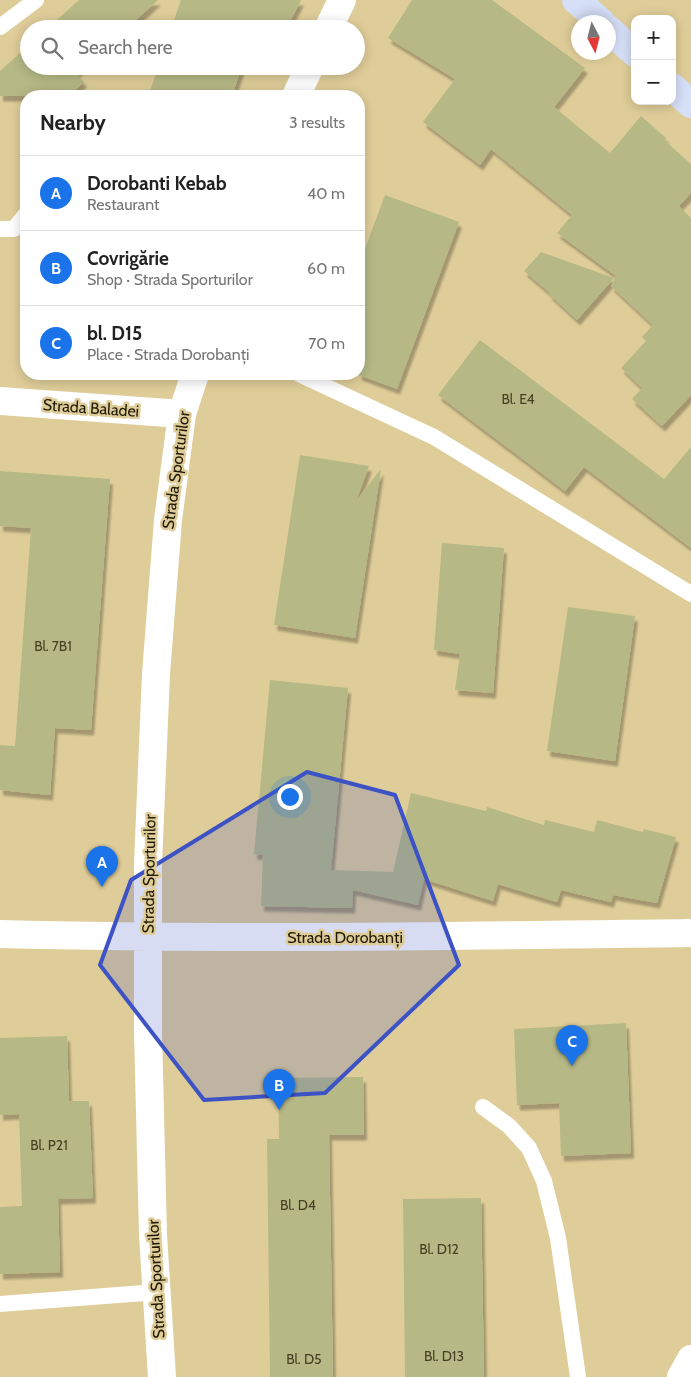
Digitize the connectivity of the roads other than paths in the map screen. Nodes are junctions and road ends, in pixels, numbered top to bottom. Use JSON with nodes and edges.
{"nodes":[{"id":1,"x":36,"y":0,"type":"edge"},
{"id":2,"x":342,"y":0,"type":"edge"},
{"id":3,"x":576,"y":0,"type":"edge"},
{"id":4,"x":593,"y":15,"type":"edge"},
{"id":5,"x":332,"y":20,"type":"edge"},
{"id":6,"x":0,"y":27,"type":"edge"},
{"id":7,"x":616,"y":36,"type":"edge"},
{"id":8,"x":631,"y":49,"type":"edge"},
{"id":9,"x":306,"y":75,"type":"edge"},
{"id":10,"x":299,"y":90,"type":"edge"},
{"id":11,"x":676,"y":91,"type":"edge"},
{"id":12,"x":691,"y":104,"type":"edge"},
{"id":13,"x":20,"y":222,"type":"edge"},
{"id":14,"x":0,"y":229,"type":"edge"},
{"id":15,"x":193,"y":380,"type":"edge"},
{"id":16,"x":312,"y":380,"type":"edge"},
{"id":17,"x":0,"y":401,"type":"edge"},
{"id":18,"x":182,"y":414,"type":"junction"},
{"id":19,"x":691,"y":594,"type":"edge"},
{"id":20,"x":691,"y":933,"type":"edge"},
{"id":21,"x":0,"y":934,"type":"edge"},
{"id":22,"x":148,"y":936,"type":"junction"},
{"id":23,"x":483,"y":1107,"type":"dead end"},
{"id":24,"x":157,"y":1292,"type":"junction"},
{"id":25,"x":0,"y":1304,"type":"edge"},
{"id":26,"x":691,"y":1359,"type":"edge"},
{"id":27,"x":162,"y":1377,"type":"edge"},
{"id":28,"x":578,"y":1377,"type":"edge"},
{"id":29,"x":681,"y":1377,"type":"edge"}],
"edges":[{"from":1,"to":6,"type":"lane"},
{"from":2,"to":5,"type":"main road"},
{"from":3,"to":4,"type":"main road"},
{"from":7,"to":8,"type":"main road"},
{"from":9,"to":10,"type":"main road"},
{"from":11,"to":12,"type":"main road"},
{"from":13,"to":14,"type":"lane"},
{"from":15,"to":18,"type":"main road","name":"Strada Sporturilor"},
{"from":16,"to":19,"type":"lane"},
{"from":17,"to":18,"type":"main road","name":"Strada Baladei"},
{"from":18,"to":22,"type":"main road","name":"Strada Sporturilor"},
{"from":20,"to":22,"type":"main road","name":"Strada Dorobanți"},
{"from":21,"to":22,"type":"main road","name":"Strada Dorobanți"},
{"from":22,"to":24,"type":"main road","name":"Strada Sporturilor"},
{"from":23,"to":28,"type":"lane"},
{"from":24,"to":25,"type":"lane"},
{"from":24,"to":27,"type":"main road","name":"Strada Sporturilor"},
{"from":26,"to":29,"type":"main road"}]}
